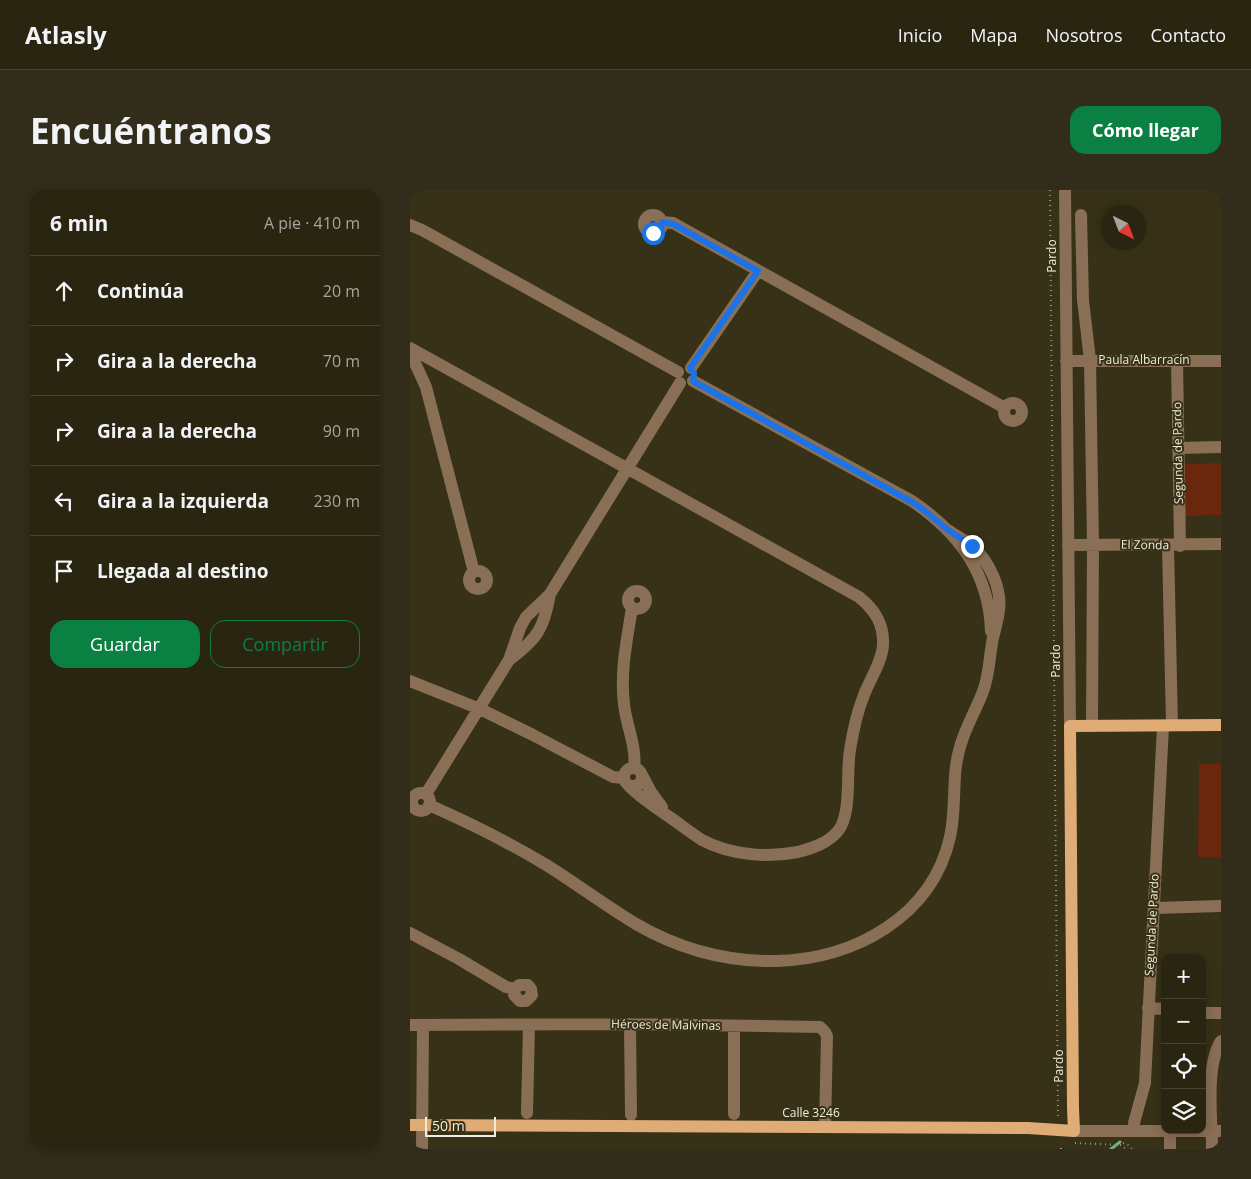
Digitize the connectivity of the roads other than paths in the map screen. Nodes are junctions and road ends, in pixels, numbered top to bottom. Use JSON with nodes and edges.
{"nodes":[{"id":1,"x":1066,"y":190,"type":"edge"},
{"id":2,"x":1081,"y":215,"type":"dead end"},
{"id":3,"x":662,"y":222,"type":"dead end"},
{"id":4,"x":410,"y":225,"type":"edge"},
{"id":5,"x":758,"y":271,"type":"junction"},
{"id":6,"x":410,"y":350,"type":"edge"},
{"id":7,"x":1090,"y":360,"type":"junction"},
{"id":8,"x":1177,"y":360,"type":"junction"},
{"id":9,"x":1066,"y":361,"type":"junction"},
{"id":10,"x":1221,"y":361,"type":"edge"},
{"id":11,"x":437,"y":363,"type":"junction"},
{"id":12,"x":692,"y":375,"type":"junction"},
{"id":13,"x":679,"y":378,"type":"junction"},
{"id":14,"x":426,"y":386,"type":"junction"},
{"id":15,"x":1005,"y":408,"type":"dead end"},
{"id":16,"x":1221,"y":447,"type":"edge"},
{"id":17,"x":1178,"y":448,"type":"junction"},
{"id":18,"x":628,"y":468,"type":"junction"},
{"id":19,"x":1093,"y":544,"type":"junction"},
{"id":20,"x":1221,"y":544,"type":"edge"},
{"id":21,"x":1068,"y":545,"type":"junction"},
{"id":22,"x":1174,"y":546,"type":"junction"},
{"id":23,"x":474,"y":572,"type":"dead end"},
{"id":24,"x":550,"y":594,"type":"junction"},
{"id":25,"x":632,"y":608,"type":"dead end"},
{"id":26,"x":509,"y":660,"type":"junction"},
{"id":27,"x":410,"y":680,"type":"edge"},
{"id":28,"x":480,"y":709,"type":"junction"},
{"id":29,"x":1168,"y":725,"type":"junction"},
{"id":30,"x":1221,"y":725,"type":"edge"},
{"id":31,"x":1070,"y":726,"type":"junction"},
{"id":32,"x":1092,"y":726,"type":"junction"},
{"id":33,"x":638,"y":772,"type":"junction"},
{"id":34,"x":626,"y":782,"type":"junction"},
{"id":35,"x":427,"y":800,"type":"junction"},
{"id":36,"x":412,"y":805,"type":"edge"},
{"id":37,"x":674,"y":820,"type":"junction"},
{"id":38,"x":1221,"y":906,"type":"edge"},
{"id":39,"x":1154,"y":908,"type":"junction"},
{"id":40,"x":410,"y":933,"type":"edge"},
{"id":41,"x":515,"y":989,"type":"dead end"},
{"id":42,"x":1148,"y":1008,"type":"junction"},
{"id":43,"x":1161,"y":1009,"type":"edge"},
{"id":44,"x":1206,"y":1013,"type":"edge"},
{"id":45,"x":1221,"y":1013,"type":"edge"},
{"id":46,"x":630,"y":1024,"type":"junction"},
{"id":47,"x":410,"y":1025,"type":"edge"},
{"id":48,"x":423,"y":1025,"type":"junction"},
{"id":49,"x":529,"y":1025,"type":"junction"},
{"id":50,"x":734,"y":1026,"type":"junction"},
{"id":51,"x":1221,"y":1041,"type":"edge"},
{"id":52,"x":528,"y":1113,"type":"dead end"},
{"id":53,"x":734,"y":1114,"type":"dead end"},
{"id":54,"x":630,"y":1115,"type":"dead end"},
{"id":55,"x":1134,"y":1123,"type":"dead end"},
{"id":56,"x":416,"y":1124,"type":"edge"},
{"id":57,"x":825,"y":1127,"type":"junction"},
{"id":58,"x":1217,"y":1131,"type":"edge"},
{"id":59,"x":1161,"y":1132,"type":"edge"},
{"id":60,"x":1170,"y":1134,"type":"edge"},
{"id":61,"x":1072,"y":1137,"type":"junction"},
{"id":62,"x":422,"y":1149,"type":"edge"},
{"id":63,"x":1170,"y":1149,"type":"edge"},
{"id":64,"x":1212,"y":1149,"type":"edge"}],
"edges":[{"from":1,"to":9,"type":"street","name":"Pardo"},
{"from":2,"to":7,"type":"street"},
{"from":3,"to":5,"type":"street"},
{"from":4,"to":13,"type":"street"},
{"from":5,"to":12,"type":"street"},
{"from":5,"to":15,"type":"street"},
{"from":6,"to":11,"type":"street"},
{"from":6,"to":14,"type":"street"},
{"from":7,"to":8,"type":"street","name":"Paula Albarracín"},
{"from":7,"to":9,"type":"street","name":"Paula Albarracín"},
{"from":7,"to":19,"type":"street"},
{"from":8,"to":10,"type":"street","name":"Paula Albarracín"},
{"from":8,"to":17,"type":"street","name":"Segunda de Pardo"},
{"from":9,"to":21,"type":"street","name":"Pardo"},
{"from":11,"to":14,"type":"street"},
{"from":11,"to":18,"type":"street"},
{"from":12,"to":13,"type":"street"},
{"from":12,"to":35,"type":"street"},
{"from":13,"to":18,"type":"street"},
{"from":14,"to":23,"type":"street"},
{"from":16,"to":17,"type":"street"},
{"from":17,"to":22,"type":"street","name":"Segunda de Pardo"},
{"from":18,"to":24,"type":"street"},
{"from":18,"to":37,"type":"street"},
{"from":19,"to":21,"type":"street","name":"El Zonda"},
{"from":19,"to":22,"type":"street","name":"El Zonda"},
{"from":19,"to":32,"type":"street"},
{"from":20,"to":22,"type":"street","name":"El Zonda"},
{"from":21,"to":31,"type":"street","name":"Pardo"},
{"from":22,"to":29,"type":"street","name":"Segunda de Pardo"},
{"from":24,"to":26,"type":"street"},
{"from":24,"to":26,"type":"street"},
{"from":25,"to":33,"type":"street"},
{"from":26,"to":28,"type":"street"},
{"from":27,"to":28,"type":"street"},
{"from":28,"to":34,"type":"street"},
{"from":28,"to":35,"type":"street"},
{"from":29,"to":30,"type":"main road"},
{"from":29,"to":32,"type":"main road"},
{"from":29,"to":39,"type":"street","name":"Segunda de Pardo"},
{"from":31,"to":32,"type":"main road"},
{"from":31,"to":61,"type":"main road","name":"Pardo"},
{"from":33,"to":34,"type":"street"},
{"from":33,"to":37,"type":"street"},
{"from":34,"to":37,"type":"street"},
{"from":35,"to":36,"type":"street"},
{"from":38,"to":39,"type":"street"},
{"from":39,"to":42,"type":"street","name":"Segunda de Pardo"},
{"from":40,"to":41,"type":"street"},
{"from":42,"to":43,"type":"street"},
{"from":42,"to":55,"type":"street","name":"Segunda de Pardo"},
{"from":44,"to":45,"type":"street"},
{"from":46,"to":49,"type":"street","name":"Héroes de Malvinas"},
{"from":46,"to":50,"type":"street","name":"Héroes de Malvinas"},
{"from":46,"to":54,"type":"street"},
{"from":47,"to":48,"type":"street","name":"Héroes de Malvinas"},
{"from":48,"to":49,"type":"street","name":"Héroes de Malvinas"},
{"from":48,"to":56,"type":"street"},
{"from":49,"to":52,"type":"street"},
{"from":50,"to":53,"type":"street"},
{"from":50,"to":57,"type":"street","name":"Héroes de Malvinas"},
{"from":51,"to":58,"type":"street"},
{"from":56,"to":57,"type":"main road","name":"Calle 3246"},
{"from":56,"to":62,"type":"street"},
{"from":57,"to":61,"type":"main road","name":"Calle 3246"},
{"from":58,"to":64,"type":"street"},
{"from":59,"to":61,"type":"street","name":"Calle 3246"},
{"from":60,"to":63,"type":"street"}]}
